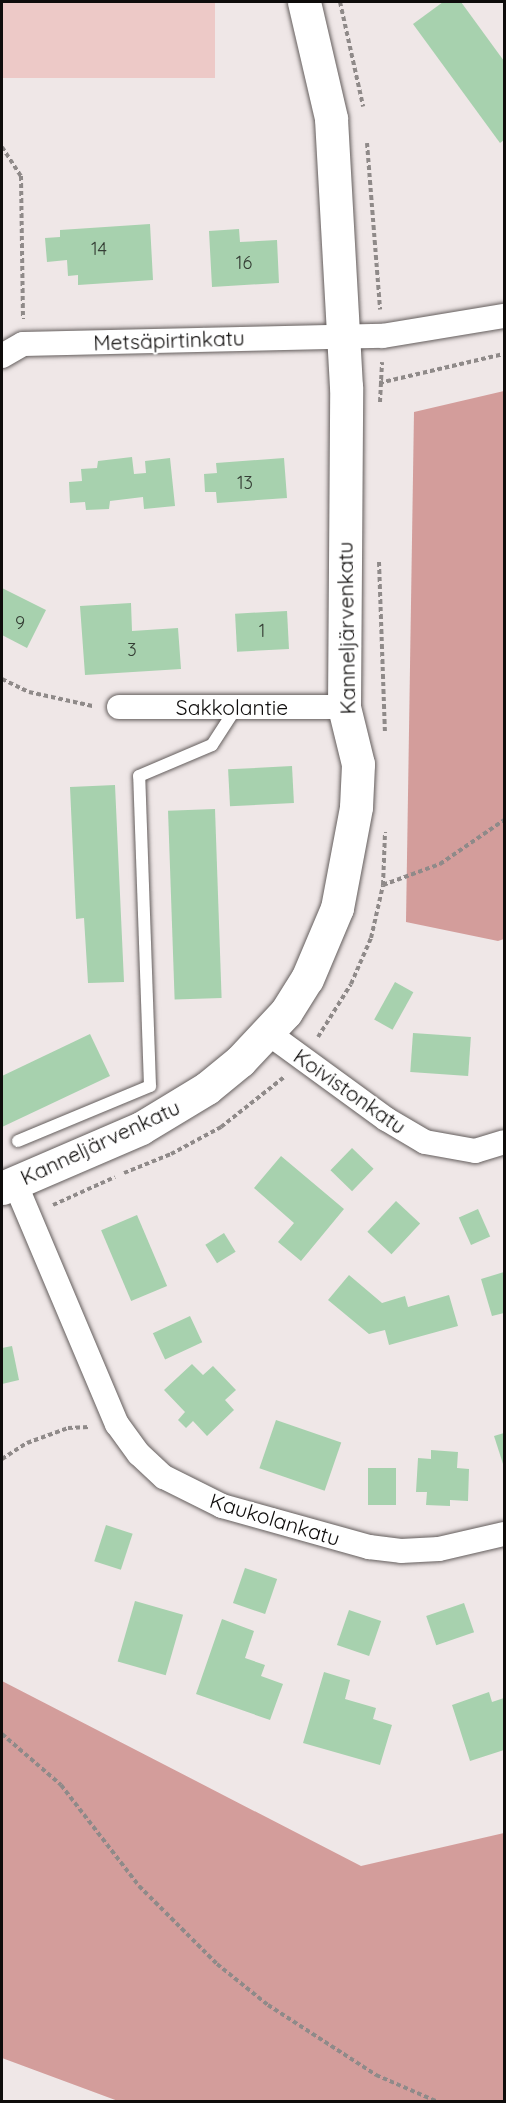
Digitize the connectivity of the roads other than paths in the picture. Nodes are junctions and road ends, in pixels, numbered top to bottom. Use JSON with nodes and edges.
{"nodes":[{"id":1,"x":304,"y":2,"type":"edge"},
{"id":2,"x":504,"y":316,"type":"edge"},
{"id":3,"x":340,"y":334,"type":"junction"},
{"id":4,"x":2,"y":356,"type":"edge"},
{"id":5,"x":119,"y":707,"type":"road end"},
{"id":6,"x":344,"y":707,"type":"junction"},
{"id":7,"x":236,"y":708,"type":"junction"},
{"id":8,"x":268,"y":1033,"type":"junction"},
{"id":9,"x":18,"y":1141,"type":"dead end"},
{"id":10,"x":504,"y":1142,"type":"edge"},
{"id":11,"x":8,"y":1185,"type":"edge"},
{"id":12,"x":504,"y":1534,"type":"edge"}],
"edges":[{"from":1,"to":3,"type":"street","name":"Kanneljärvenkatu"},
{"from":2,"to":3,"type":"street","name":"Metsäpirtinkatu"},
{"from":3,"to":4,"type":"street","name":"Metsäpirtinkatu"},
{"from":3,"to":6,"type":"street","name":"Kanneljärvenkatu"},
{"from":5,"to":7,"type":"street","name":"Sakkolantie"},
{"from":6,"to":7,"type":"street","name":"Sakkolantie"},
{"from":6,"to":8,"type":"street","name":"Kanneljärvenkatu"},
{"from":7,"to":9,"type":"lane"},
{"from":8,"to":10,"type":"street","name":"Koivistonkatu"},
{"from":8,"to":11,"type":"street","name":"Kanneljärvenkatu"},
{"from":11,"to":12,"type":"street","name":"Kaukolankatu"}]}
